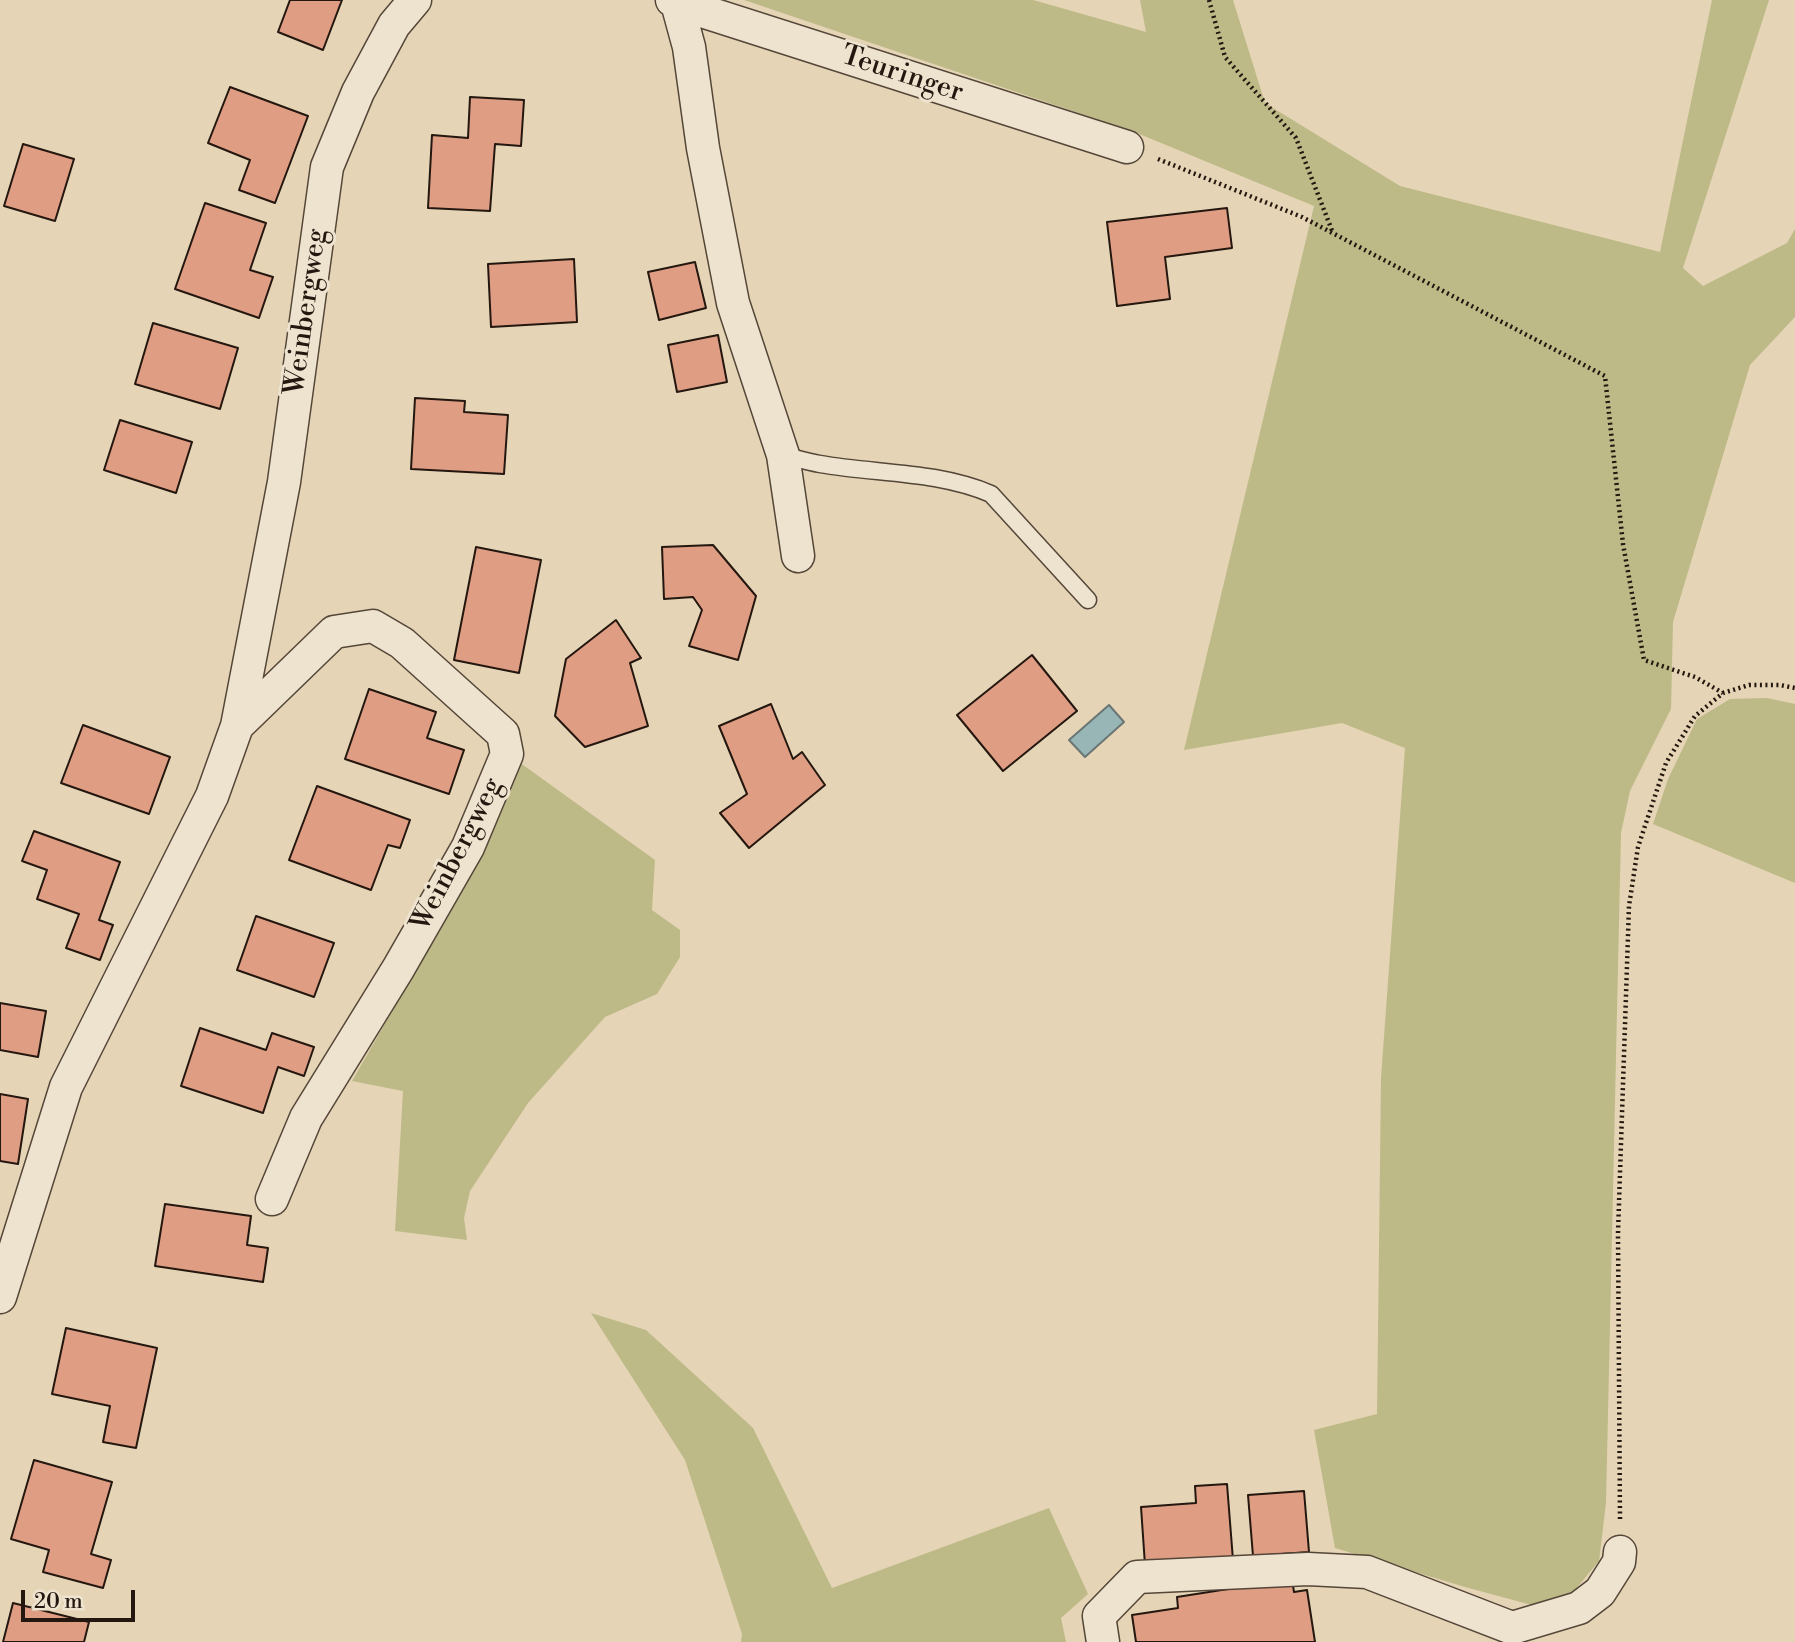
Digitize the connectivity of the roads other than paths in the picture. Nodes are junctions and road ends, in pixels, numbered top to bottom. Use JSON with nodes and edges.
{"nodes":[{"id":1,"x":415,"y":0,"type":"edge"},
{"id":2,"x":674,"y":1,"type":"edge"},
{"id":3,"x":1127,"y":147,"type":"road end"},
{"id":4,"x":783,"y":455,"type":"junction"},
{"id":5,"x":798,"y":556,"type":"dead end"},
{"id":6,"x":1088,"y":600,"type":"dead end"},
{"id":7,"x":237,"y":726,"type":"junction"},
{"id":8,"x":272,"y":1199,"type":"dead end"},
{"id":9,"x":0,"y":1297,"type":"edge"},
{"id":10,"x":1620,"y":1552,"type":"road end"},
{"id":11,"x":1103,"y":1642,"type":"edge"}],
"edges":[{"from":1,"to":7,"type":"street","name":"Weinbergweg"},
{"from":2,"to":3,"type":"street","name":"Teuringer"},
{"from":2,"to":4,"type":"street"},
{"from":4,"to":5,"type":"street"},
{"from":4,"to":6,"type":"lane"},
{"from":7,"to":8,"type":"street","name":"Weinbergweg"},
{"from":7,"to":9,"type":"street","name":"Weinbergweg"},
{"from":10,"to":11,"type":"street"}]}
